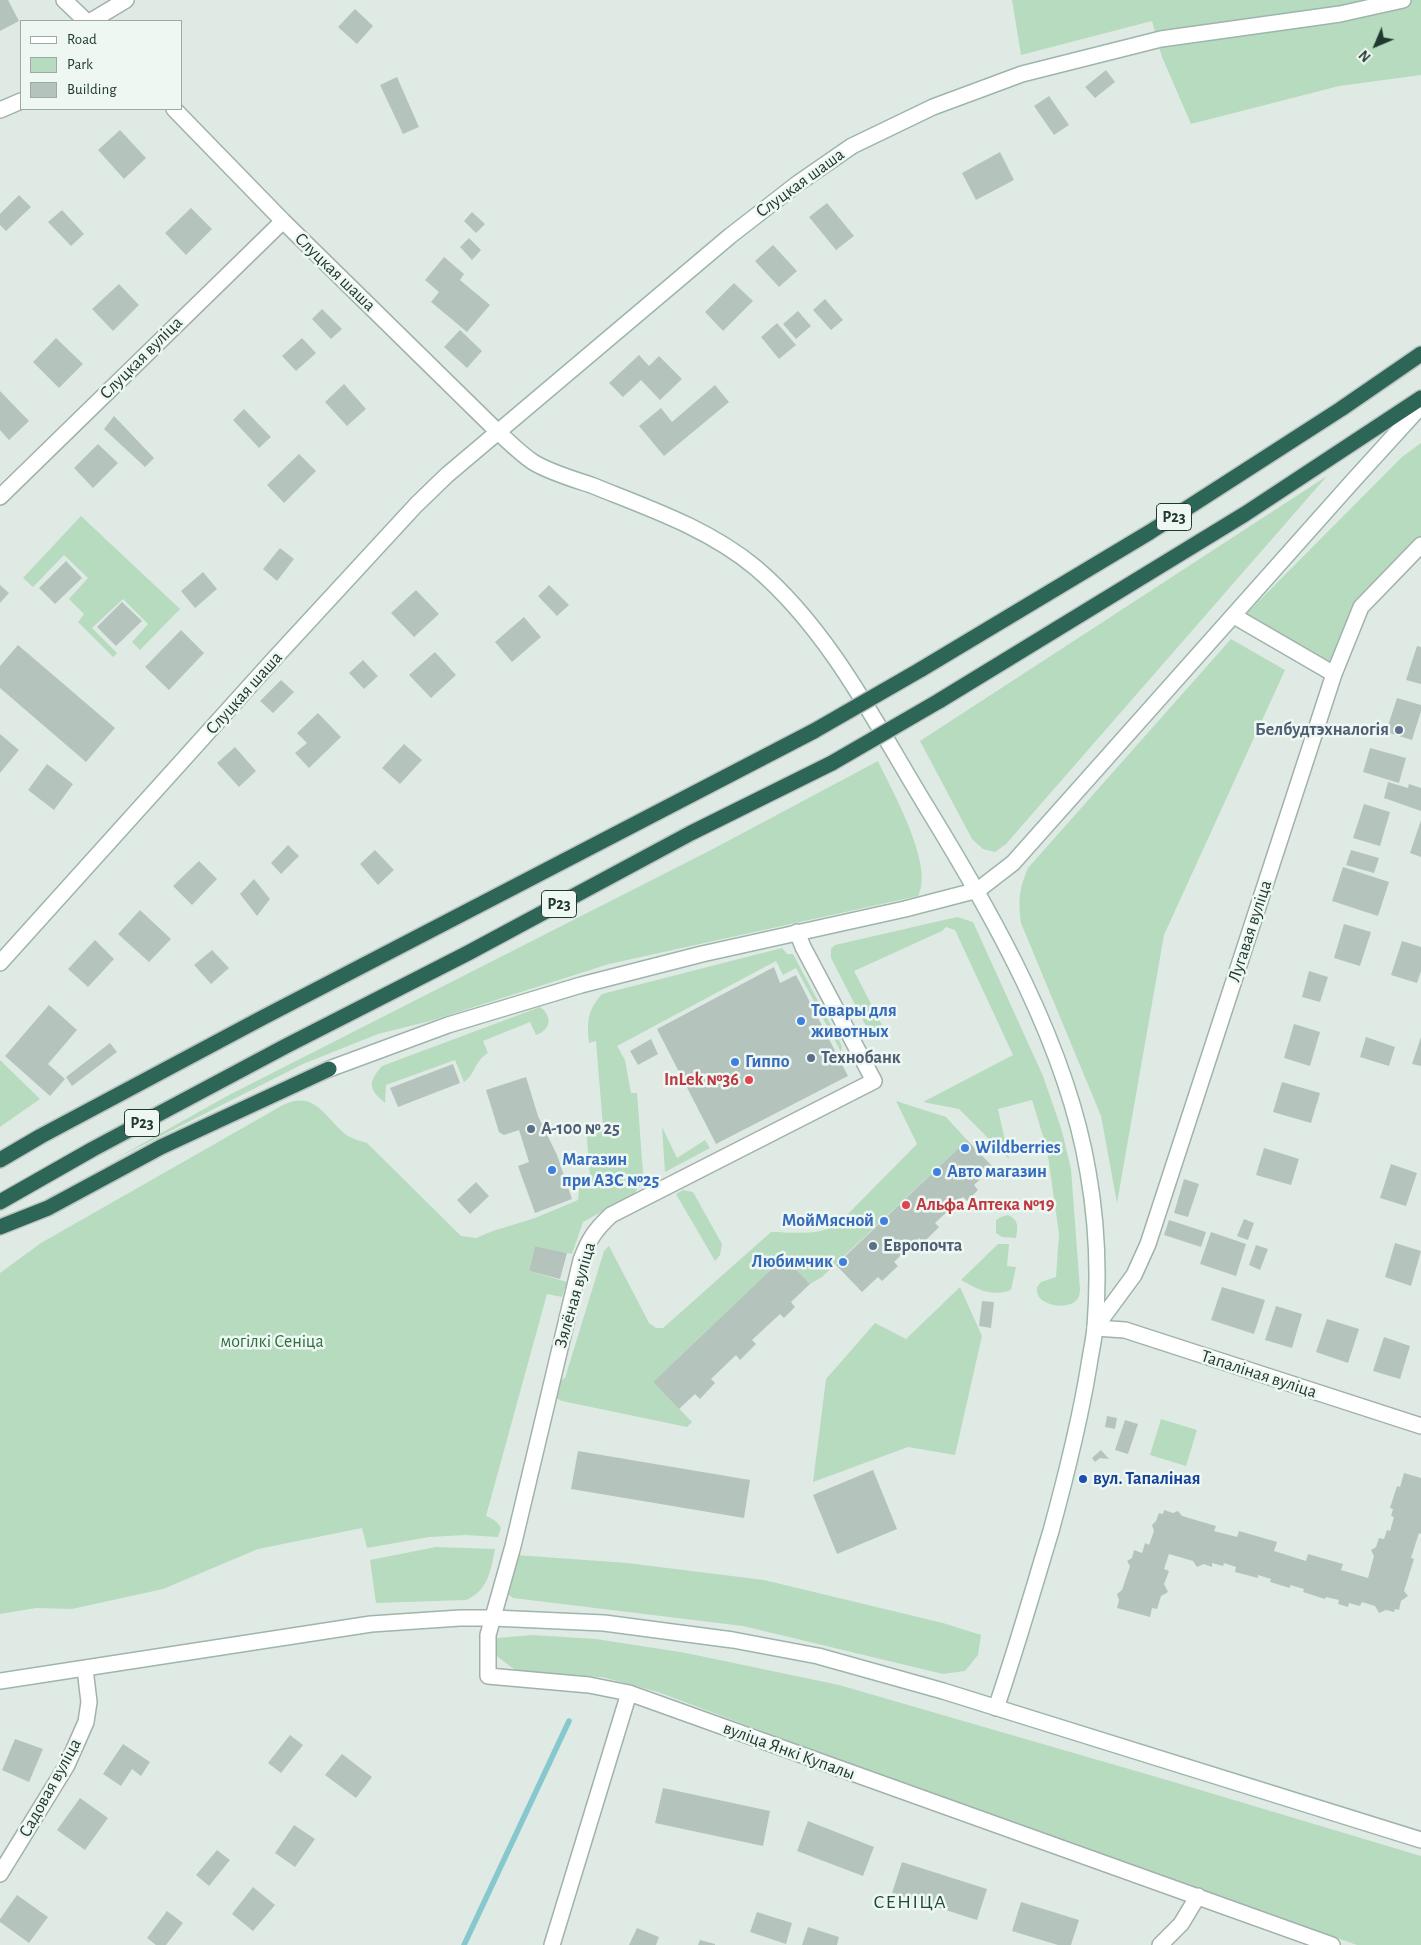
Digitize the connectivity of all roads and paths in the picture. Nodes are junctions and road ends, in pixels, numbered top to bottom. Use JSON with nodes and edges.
{"nodes":[{"id":1,"x":64,"y":0,"type":"edge"},
{"id":2,"x":126,"y":0,"type":"edge"},
{"id":3,"x":1403,"y":0,"type":"edge"},
{"id":4,"x":85,"y":20,"type":"edge"},
{"id":5,"x":93,"y":20,"type":"edge"},
{"id":6,"x":20,"y":101,"type":"edge"},
{"id":7,"x":0,"y":110,"type":"edge"},
{"id":8,"x":175,"y":110,"type":"edge"},
{"id":9,"x":283,"y":221,"type":"junction"},
{"id":10,"x":1421,"y":354,"type":"edge"},
{"id":11,"x":1421,"y":398,"type":"edge"},
{"id":12,"x":1421,"y":406,"type":"edge"},
{"id":13,"x":498,"y":432,"type":"junction"},
{"id":14,"x":0,"y":497,"type":"edge"},
{"id":15,"x":1421,"y":545,"type":"edge"},
{"id":16,"x":1234,"y":616,"type":"junction"},
{"id":17,"x":1334,"y":674,"type":"junction"},
{"id":18,"x":978,"y":890,"type":"junction"},
{"id":19,"x":798,"y":932,"type":"junction"},
{"id":20,"x":0,"y":963,"type":"edge"},
{"id":21,"x":329,"y":1068,"type":"joint"},
{"id":22,"x":0,"y":1160,"type":"edge"},
{"id":23,"x":0,"y":1202,"type":"edge"},
{"id":24,"x":0,"y":1227,"type":"edge"},
{"id":25,"x":1095,"y":1328,"type":"junction"},
{"id":26,"x":1421,"y":1426,"type":"edge"},
{"id":27,"x":493,"y":1618,"type":"junction"},
{"id":28,"x":85,"y":1669,"type":"junction"},
{"id":29,"x":0,"y":1681,"type":"edge"},
{"id":30,"x":629,"y":1693,"type":"junction"},
{"id":31,"x":996,"y":1708,"type":"junction"},
{"id":32,"x":1421,"y":1840,"type":"edge"},
{"id":33,"x":0,"y":1874,"type":"edge"},
{"id":34,"x":1198,"y":1896,"type":"junction"},
{"id":35,"x":552,"y":1945,"type":"edge"},
{"id":36,"x":1160,"y":1945,"type":"edge"},
{"id":37,"x":1332,"y":1945,"type":"edge"}],
"edges":[{"from":1,"to":4,"type":"street"},
{"from":2,"to":5,"type":"street"},
{"from":3,"to":13,"type":"street","name":"Слуцкая шаша"},
{"from":6,"to":7,"type":"street"},
{"from":8,"to":9,"type":"street","name":"Слуцкая шаша"},
{"from":9,"to":13,"type":"street","name":"Слуцкая шаша"},
{"from":9,"to":14,"type":"street","name":"Слуцкая вуліца"},
{"from":10,"to":22,"type":"highway","number":"Р23","bridge":true},
{"from":11,"to":23,"type":"highway","number":"Р23","bridge":true},
{"from":12,"to":16,"type":"street"},
{"from":13,"to":18,"type":"street"},
{"from":13,"to":20,"type":"street","name":"Слуцкая шаша"},
{"from":15,"to":17,"type":"street","name":"Лугавая вуліца"},
{"from":16,"to":17,"type":"street"},
{"from":16,"to":18,"type":"street"},
{"from":17,"to":25,"type":"street","name":"Лугавая вуліца"},
{"from":18,"to":19,"type":"street"},
{"from":18,"to":25,"type":"street"},
{"from":19,"to":21,"type":"street"},
{"from":19,"to":27,"type":"street","name":"Зялёная вуліца"},
{"from":21,"to":24,"type":"highway"},
{"from":25,"to":26,"type":"street","name":"Тапаліная вуліца"},
{"from":25,"to":31,"type":"street"},
{"from":27,"to":28,"type":"street"},
{"from":27,"to":30,"type":"street","name":"вуліца Янкі Купалы"},
{"from":27,"to":31,"type":"street"},
{"from":28,"to":29,"type":"street"},
{"from":28,"to":33,"type":"street","name":"Садовая вуліца"},
{"from":30,"to":34,"type":"street","name":"вуліца Янкі Купалы"},
{"from":30,"to":35,"type":"street"},
{"from":31,"to":32,"type":"street"},
{"from":34,"to":36,"type":"street"},
{"from":34,"to":37,"type":"street","name":"вуліца Янкі Купалы"}]}
